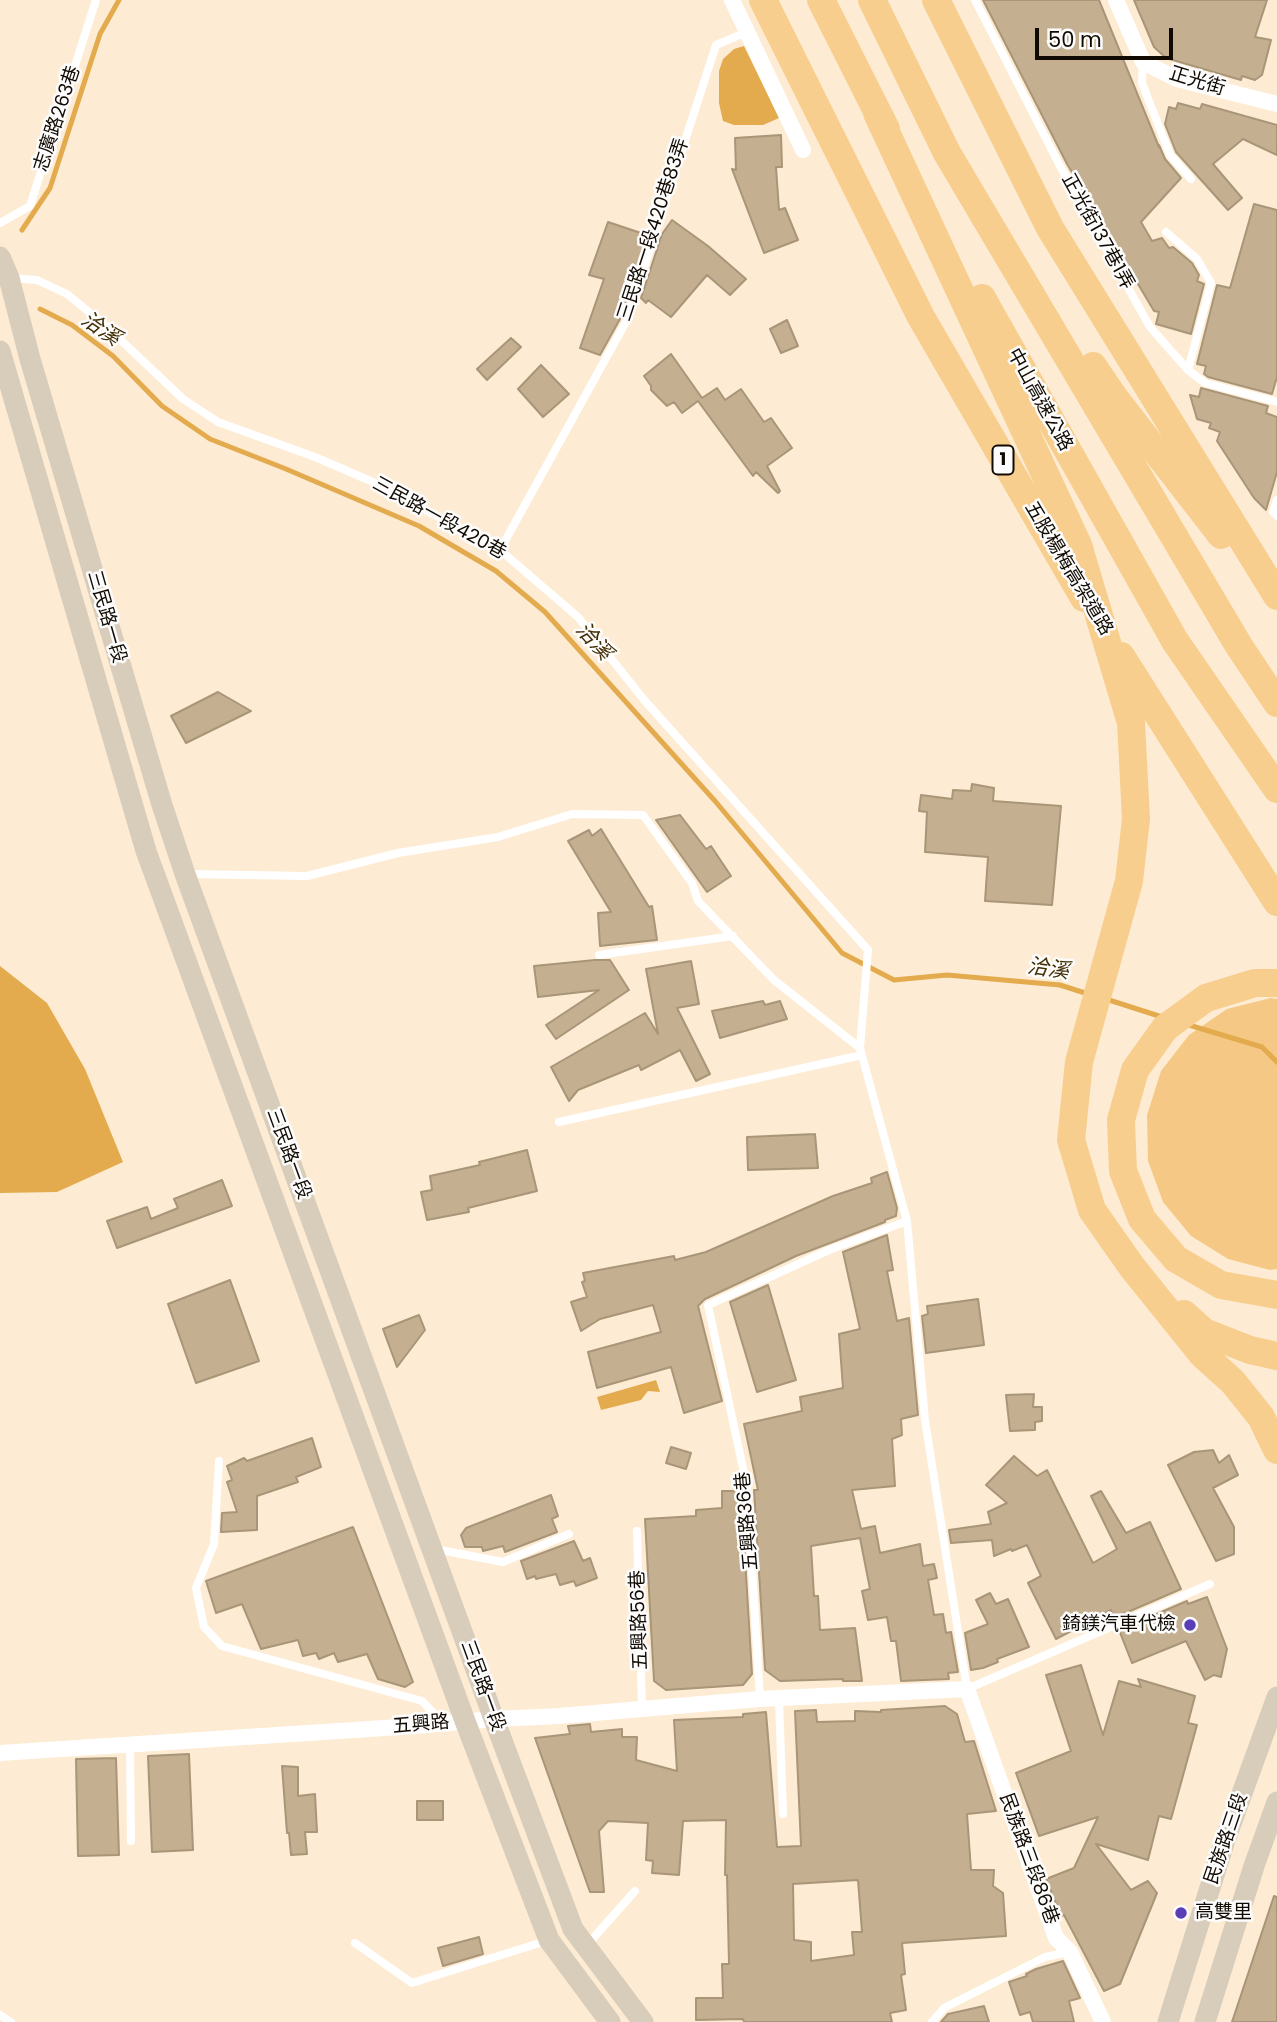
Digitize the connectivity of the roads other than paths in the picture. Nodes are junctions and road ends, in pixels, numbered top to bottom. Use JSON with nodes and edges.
{"nodes":[{"id":1,"x":96,"y":0,"type":"edge"},
{"id":2,"x":732,"y":0,"type":"edge"},
{"id":3,"x":763,"y":0,"type":"edge"},
{"id":4,"x":821,"y":0,"type":"edge"},
{"id":5,"x":872,"y":0,"type":"edge"},
{"id":6,"x":936,"y":0,"type":"edge"},
{"id":7,"x":975,"y":0,"type":"edge"},
{"id":8,"x":1116,"y":0,"type":"edge"},
{"id":9,"x":748,"y":31,"type":"junction"},
{"id":10,"x":1143,"y":62,"type":"junction"},
{"id":11,"x":1276,"y":100,"type":"edge"},
{"id":12,"x":877,"y":113,"type":"junction"},
{"id":13,"x":803,"y":150,"type":"dead end"},
{"id":14,"x":947,"y":153,"type":"junction"},
{"id":15,"x":1191,"y":179,"type":"dead end"},
{"id":16,"x":0,"y":223,"type":"edge"},
{"id":17,"x":1166,"y":232,"type":"dead end"},
{"id":18,"x":0,"y":257,"type":"edge"},
{"id":19,"x":5,"y":278,"type":"edge"},
{"id":20,"x":0,"y":351,"type":"edge"},
{"id":21,"x":1188,"y":370,"type":"junction"},
{"id":22,"x":1277,"y":402,"type":"edge"},
{"id":23,"x":1277,"y":500,"type":"edge"},
{"id":24,"x":1275,"y":514,"type":"edge"},
{"id":25,"x":500,"y":550,"type":"junction"},
{"id":26,"x":1277,"y":596,"type":"edge"},
{"id":27,"x":1277,"y":607,"type":"edge"},
{"id":28,"x":1277,"y":703,"type":"edge"},
{"id":29,"x":1277,"y":789,"type":"edge"},
{"id":30,"x":185,"y":874,"type":"junction"},
{"id":31,"x":1277,"y":902,"type":"edge"},
{"id":32,"x":733,"y":936,"type":"junction"},
{"id":33,"x":598,"y":955,"type":"dead end"},
{"id":34,"x":1277,"y":983,"type":"edge"},
{"id":35,"x":861,"y":1052,"type":"junction"},
{"id":36,"x":559,"y":1122,"type":"dead end"},
{"id":37,"x":907,"y":1221,"type":"junction"},
{"id":38,"x":1132,"y":1267,"type":"junction"},
{"id":39,"x":1277,"y":1295,"type":"edge"},
{"id":40,"x":1277,"y":1356,"type":"edge"},
{"id":41,"x":1277,"y":1450,"type":"edge"},
{"id":42,"x":219,"y":1461,"type":"dead end"},
{"id":43,"x":637,"y":1531,"type":"dead end"},
{"id":44,"x":569,"y":1534,"type":"dead end"},
{"id":45,"x":432,"y":1548,"type":"junction"},
{"id":46,"x":1210,"y":1584,"type":"dead end"},
{"id":47,"x":967,"y":1689,"type":"junction"},
{"id":48,"x":1277,"y":1697,"type":"edge"},
{"id":49,"x":760,"y":1699,"type":"junction"},
{"id":50,"x":779,"y":1699,"type":"junction"},
{"id":51,"x":642,"y":1709,"type":"junction"},
{"id":52,"x":494,"y":1718,"type":"junction"},
{"id":53,"x":466,"y":1721,"type":"junction"},
{"id":54,"x":444,"y":1724,"type":"junction"},
{"id":55,"x":130,"y":1746,"type":"junction"},
{"id":56,"x":0,"y":1753,"type":"edge"},
{"id":57,"x":1277,"y":1802,"type":"edge"},
{"id":58,"x":783,"y":1814,"type":"dead end"},
{"id":59,"x":131,"y":1841,"type":"dead end"},
{"id":60,"x":635,"y":1891,"type":"dead end"},
{"id":61,"x":549,"y":1940,"type":"junction"},
{"id":62,"x":355,"y":1943,"type":"dead end"},
{"id":63,"x":586,"y":1946,"type":"junction"},
{"id":64,"x":1070,"y":1952,"type":"junction"},
{"id":65,"x":0,"y":2015,"type":"edge"},
{"id":66,"x":11,"y":2022,"type":"edge"},
{"id":67,"x":610,"y":2022,"type":"edge"},
{"id":68,"x":643,"y":2022,"type":"edge"},
{"id":69,"x":932,"y":2022,"type":"edge"},
{"id":70,"x":1104,"y":2022,"type":"edge"},
{"id":71,"x":1168,"y":2022,"type":"edge"},
{"id":72,"x":1205,"y":2022,"type":"edge"}],
"edges":[{"from":1,"to":16,"type":"lane","name":"志廣路263巷"},
{"from":2,"to":9,"type":"street"},
{"from":3,"to":31,"type":"highway","name":"五股楊梅高架道路","number":"1"},
{"from":4,"to":12,"type":"highway","name":"中山高速公路"},
{"from":5,"to":14,"type":"highway"},
{"from":6,"to":26,"type":"highway"},
{"from":7,"to":21,"type":"lane","name":"正光街137巷1弄"},
{"from":8,"to":10,"type":"street","name":"正光街"},
{"from":9,"to":13,"type":"street"},
{"from":9,"to":25,"type":"lane","name":"三民路一段420巷83弄"},
{"from":10,"to":11,"type":"street","name":"正光街"},
{"from":10,"to":15,"type":"lane"},
{"from":12,"to":29,"type":"highway","name":"中山高速公路"},
{"from":12,"to":38,"type":"highway"},
{"from":14,"to":27,"type":"highway"},
{"from":14,"to":28,"type":"highway"},
{"from":17,"to":21,"type":"lane"},
{"from":18,"to":19,"type":"street","name":"三民路一段"},
{"from":19,"to":25,"type":"lane","name":"三民路一段420巷"},
{"from":19,"to":30,"type":"street","name":"三民路一段"},
{"from":20,"to":53,"type":"street","name":"三民路一段"},
{"from":21,"to":22,"type":"lane","name":"正光街137巷1弄"},
{"from":23,"to":24,"type":"lane"},
{"from":25,"to":35,"type":"lane","name":"三民路一段420巷"},
{"from":30,"to":32,"type":"lane"},
{"from":30,"to":45,"type":"street","name":"三民路一段"},
{"from":32,"to":33,"type":"lane"},
{"from":32,"to":35,"type":"lane"},
{"from":34,"to":39,"type":"highway"},
{"from":35,"to":36,"type":"lane"},
{"from":35,"to":37,"type":"lane"},
{"from":37,"to":47,"type":"lane"},
{"from":37,"to":49,"type":"lane","name":"五興路36巷"},
{"from":38,"to":40,"type":"highway"},
{"from":38,"to":41,"type":"highway"},
{"from":42,"to":54,"type":"lane"},
{"from":43,"to":51,"type":"lane","name":"五興路56巷"},
{"from":44,"to":45,"type":"lane"},
{"from":45,"to":52,"type":"street","name":"三民路一段"},
{"from":46,"to":47,"type":"lane"},
{"from":47,"to":50,"type":"street","name":"五興路"},
{"from":47,"to":64,"type":"street","name":"民族路三段86巷"},
{"from":48,"to":71,"type":"street","name":"民族路三段"},
{"from":49,"to":50,"type":"street","name":"五興路"},
{"from":49,"to":51,"type":"street","name":"五興路"},
{"from":50,"to":58,"type":"lane"},
{"from":51,"to":52,"type":"street","name":"五興路"},
{"from":52,"to":53,"type":"street","name":"五興路"},
{"from":52,"to":63,"type":"street","name":"三民路一段"},
{"from":53,"to":54,"type":"street","name":"五興路"},
{"from":53,"to":61,"type":"street","name":"三民路一段"},
{"from":54,"to":55,"type":"street","name":"五興路"},
{"from":55,"to":56,"type":"street","name":"五興路"},
{"from":55,"to":59,"type":"lane"},
{"from":57,"to":72,"type":"street","name":"民族路三段"},
{"from":60,"to":63,"type":"lane"},
{"from":61,"to":62,"type":"lane"},
{"from":61,"to":67,"type":"street","name":"三民路一段"},
{"from":63,"to":68,"type":"street","name":"三民路一段"},
{"from":64,"to":69,"type":"lane"},
{"from":64,"to":70,"type":"street","name":"民族路三段86巷"},
{"from":65,"to":66,"type":"lane"}]}
